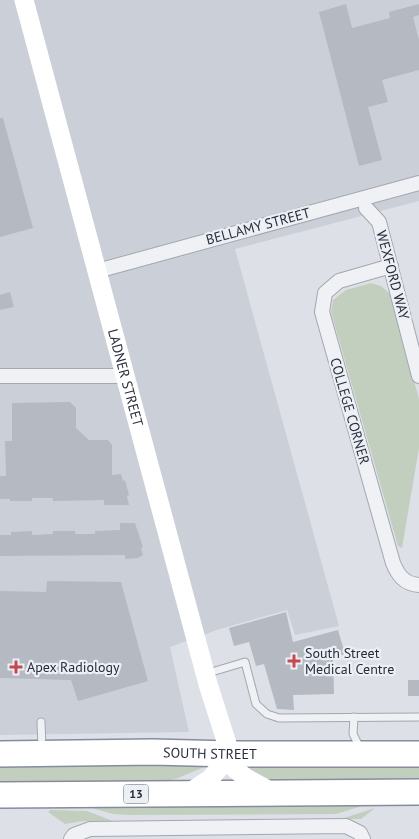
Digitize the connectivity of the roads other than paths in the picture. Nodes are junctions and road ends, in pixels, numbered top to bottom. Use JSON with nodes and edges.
{"nodes":[{"id":1,"x":24,"y":0,"type":"edge"},
{"id":2,"x":419,"y":183,"type":"edge"},
{"id":3,"x":366,"y":208,"type":"dead end"},
{"id":4,"x":391,"y":266,"type":"junction"},
{"id":5,"x":97,"y":270,"type":"junction"},
{"id":6,"x":0,"y":376,"type":"edge"},
{"id":7,"x":126,"y":376,"type":"junction"},
{"id":8,"x":419,"y":376,"type":"edge"},
{"id":9,"x":419,"y":585,"type":"edge"},
{"id":10,"x":205,"y":674,"type":"junction"},
{"id":11,"x":354,"y":717,"type":"junction"},
{"id":12,"x":419,"y":718,"type":"edge"},
{"id":13,"x":41,"y":722,"type":"dead end"},
{"id":14,"x":0,"y":754,"type":"edge"},
{"id":15,"x":42,"y":754,"type":"junction"},
{"id":16,"x":230,"y":754,"type":"junction"},
{"id":17,"x":364,"y":754,"type":"junction"},
{"id":18,"x":419,"y":754,"type":"edge"},
{"id":19,"x":419,"y":792,"type":"edge"},
{"id":20,"x":189,"y":793,"type":"junction"},
{"id":21,"x":273,"y":793,"type":"junction"},
{"id":22,"x":0,"y":795,"type":"edge"},
{"id":23,"x":71,"y":839,"type":"edge"},
{"id":24,"x":362,"y":839,"type":"edge"}],
"edges":[{"from":1,"to":5,"type":"street","name":"LADNER STREET"},
{"from":2,"to":5,"type":"street","name":"BELLAMY STREET"},
{"from":3,"to":4,"type":"street","name":"WEXFORD WAY"},
{"from":4,"to":8,"type":"street","name":"WEXFORD WAY"},
{"from":4,"to":9,"type":"street","name":"COLLEGE CORNER"},
{"from":5,"to":7,"type":"street","name":"LADNER STREET"},
{"from":6,"to":7,"type":"street"},
{"from":7,"to":10,"type":"street","name":"LADNER STREET"},
{"from":10,"to":11,"type":"lane"},
{"from":10,"to":16,"type":"street","name":"LADNER STREET"},
{"from":11,"to":12,"type":"lane"},
{"from":11,"to":17,"type":"lane"},
{"from":13,"to":15,"type":"lane"},
{"from":14,"to":15,"type":"highway","name":"SOUTH STREET"},
{"from":15,"to":16,"type":"highway","name":"SOUTH STREET"},
{"from":16,"to":17,"type":"highway","name":"SOUTH STREET"},
{"from":16,"to":20,"type":"street"},
{"from":16,"to":21,"type":"street","name":"LADNER STREET"},
{"from":17,"to":18,"type":"highway","name":"SOUTH STREET"},
{"from":19,"to":21,"type":"highway","number":"13"},
{"from":20,"to":21,"type":"highway","number":"13"},
{"from":20,"to":22,"type":"highway","number":"13"},
{"from":23,"to":24,"type":"street"}]}
